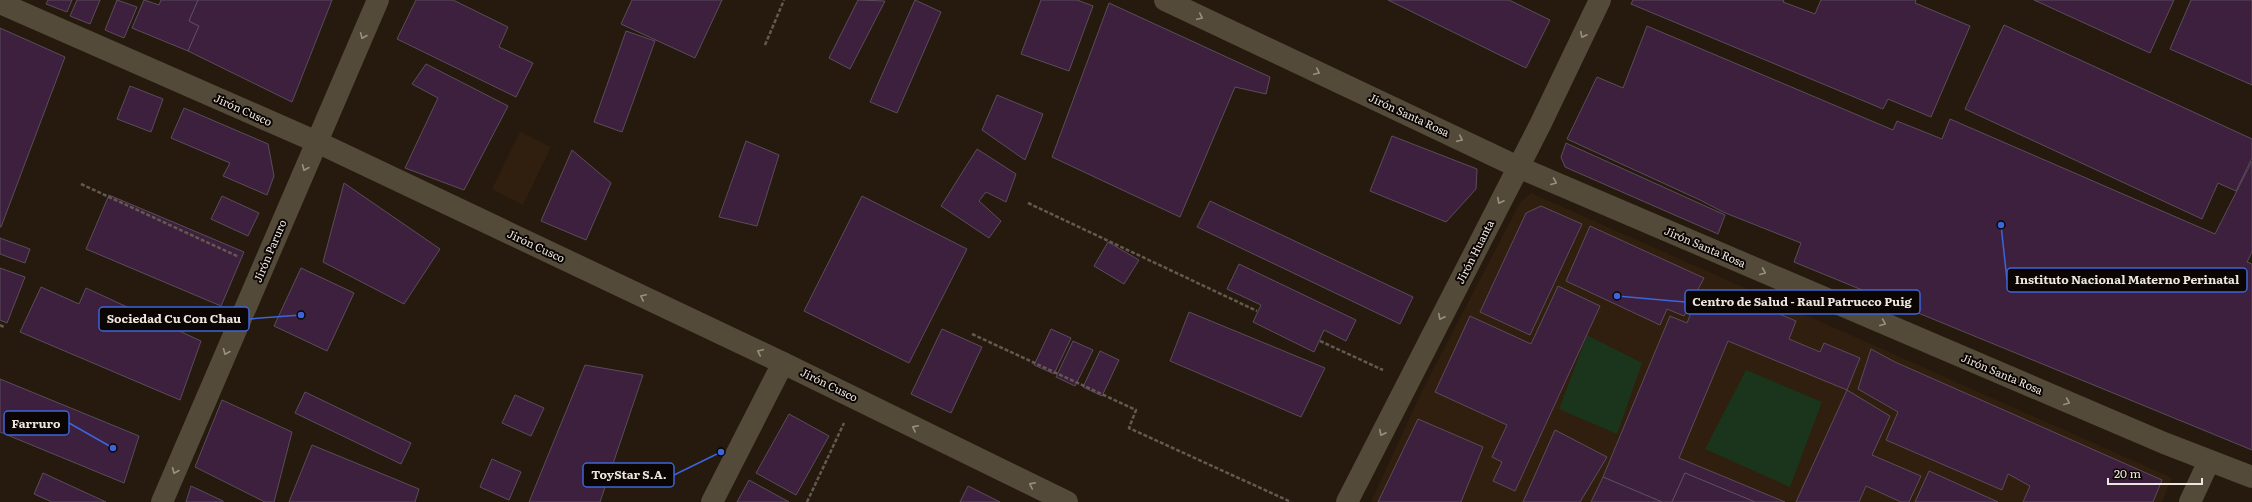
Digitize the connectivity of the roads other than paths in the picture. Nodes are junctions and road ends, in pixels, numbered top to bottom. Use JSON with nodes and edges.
{"nodes":[{"id":1,"x":378,"y":0,"type":"edge"},
{"id":2,"x":1164,"y":0,"type":"edge"},
{"id":3,"x":1600,"y":0,"type":"edge"},
{"id":4,"x":0,"y":3,"type":"edge"},
{"id":5,"x":316,"y":142,"type":"junction"},
{"id":6,"x":1518,"y":167,"type":"junction"},
{"id":7,"x":783,"y":363,"type":"junction"},
{"id":8,"x":2209,"y":461,"type":"junction"},
{"id":9,"x":2252,"y":476,"type":"edge"},
{"id":10,"x":162,"y":502,"type":"edge"},
{"id":11,"x":712,"y":502,"type":"edge"},
{"id":12,"x":1067,"y":502,"type":"edge"},
{"id":13,"x":1347,"y":502,"type":"edge"},
{"id":14,"x":2190,"y":502,"type":"edge"}],
"edges":[{"from":1,"to":5,"type":"street","name":"Jirón Paruro","one_way":true},
{"from":2,"to":6,"type":"street","name":"Jirón Santa Rosa","one_way":true},
{"from":3,"to":6,"type":"street","name":"Jirón Huanta","one_way":true},
{"from":4,"to":5,"type":"street","name":"Jirón Cusco"},
{"from":7,"to":5,"type":"street","name":"Jirón Cusco","one_way":true},
{"from":5,"to":10,"type":"street","name":"Jirón Paruro","one_way":true},
{"from":6,"to":8,"type":"street","name":"Jirón Santa Rosa","one_way":true},
{"from":6,"to":13,"type":"street","name":"Jirón Huanta","one_way":true},
{"from":7,"to":11,"type":"street"},
{"from":12,"to":7,"type":"street","name":"Jirón Cusco","one_way":true},
{"from":8,"to":9,"type":"street","name":"Jirón Santa Rosa"},
{"from":8,"to":14,"type":"street"}]}
